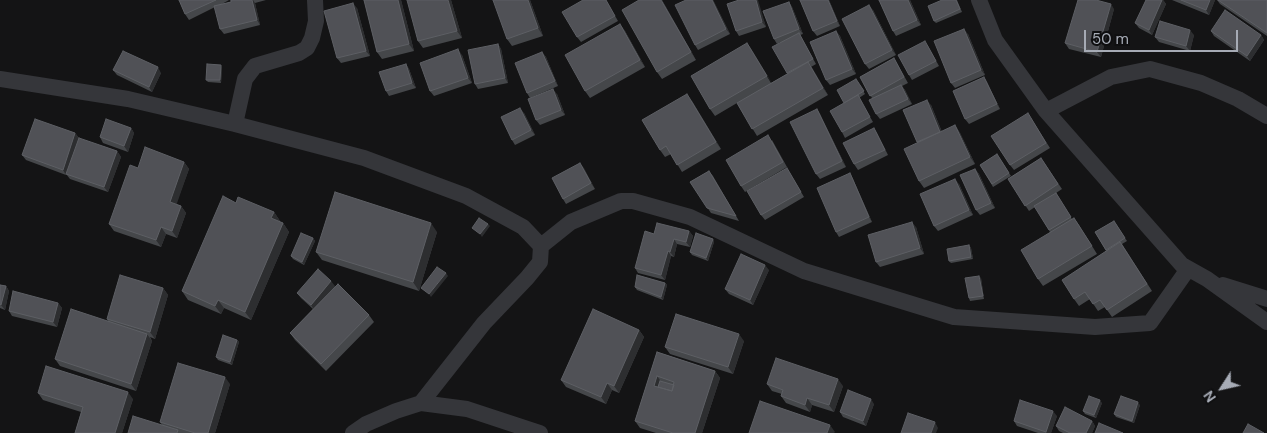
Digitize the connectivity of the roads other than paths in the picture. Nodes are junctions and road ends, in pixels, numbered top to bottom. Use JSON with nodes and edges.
{"nodes":[{"id":1,"x":315,"y":0,"type":"edge"},
{"id":2,"x":979,"y":0,"type":"edge"},
{"id":3,"x":1,"y":83,"type":"edge"},
{"id":4,"x":1046,"y":111,"type":"junction"},
{"id":5,"x":1267,"y":116,"type":"edge"},
{"id":6,"x":235,"y":124,"type":"junction"},
{"id":7,"x":541,"y":246,"type":"junction"},
{"id":8,"x":1188,"y":269,"type":"junction"},
{"id":9,"x":1207,"y":279,"type":"junction"},
{"id":10,"x":1267,"y":299,"type":"edge"},
{"id":11,"x":1267,"y":322,"type":"edge"},
{"id":12,"x":421,"y":403,"type":"junction"},
{"id":13,"x":353,"y":433,"type":"edge"},
{"id":14,"x":540,"y":433,"type":"edge"}],
"edges":[{"from":1,"to":6,"type":"street"},
{"from":2,"to":4,"type":"street"},
{"from":3,"to":6,"type":"street"},
{"from":4,"to":5,"type":"street"},
{"from":4,"to":8,"type":"street"},
{"from":6,"to":7,"type":"street"},
{"from":7,"to":8,"type":"street"},
{"from":7,"to":12,"type":"street"},
{"from":8,"to":9,"type":"street"},
{"from":9,"to":10,"type":"street"},
{"from":9,"to":11,"type":"street"},
{"from":12,"to":13,"type":"street"},
{"from":12,"to":14,"type":"street"}]}
